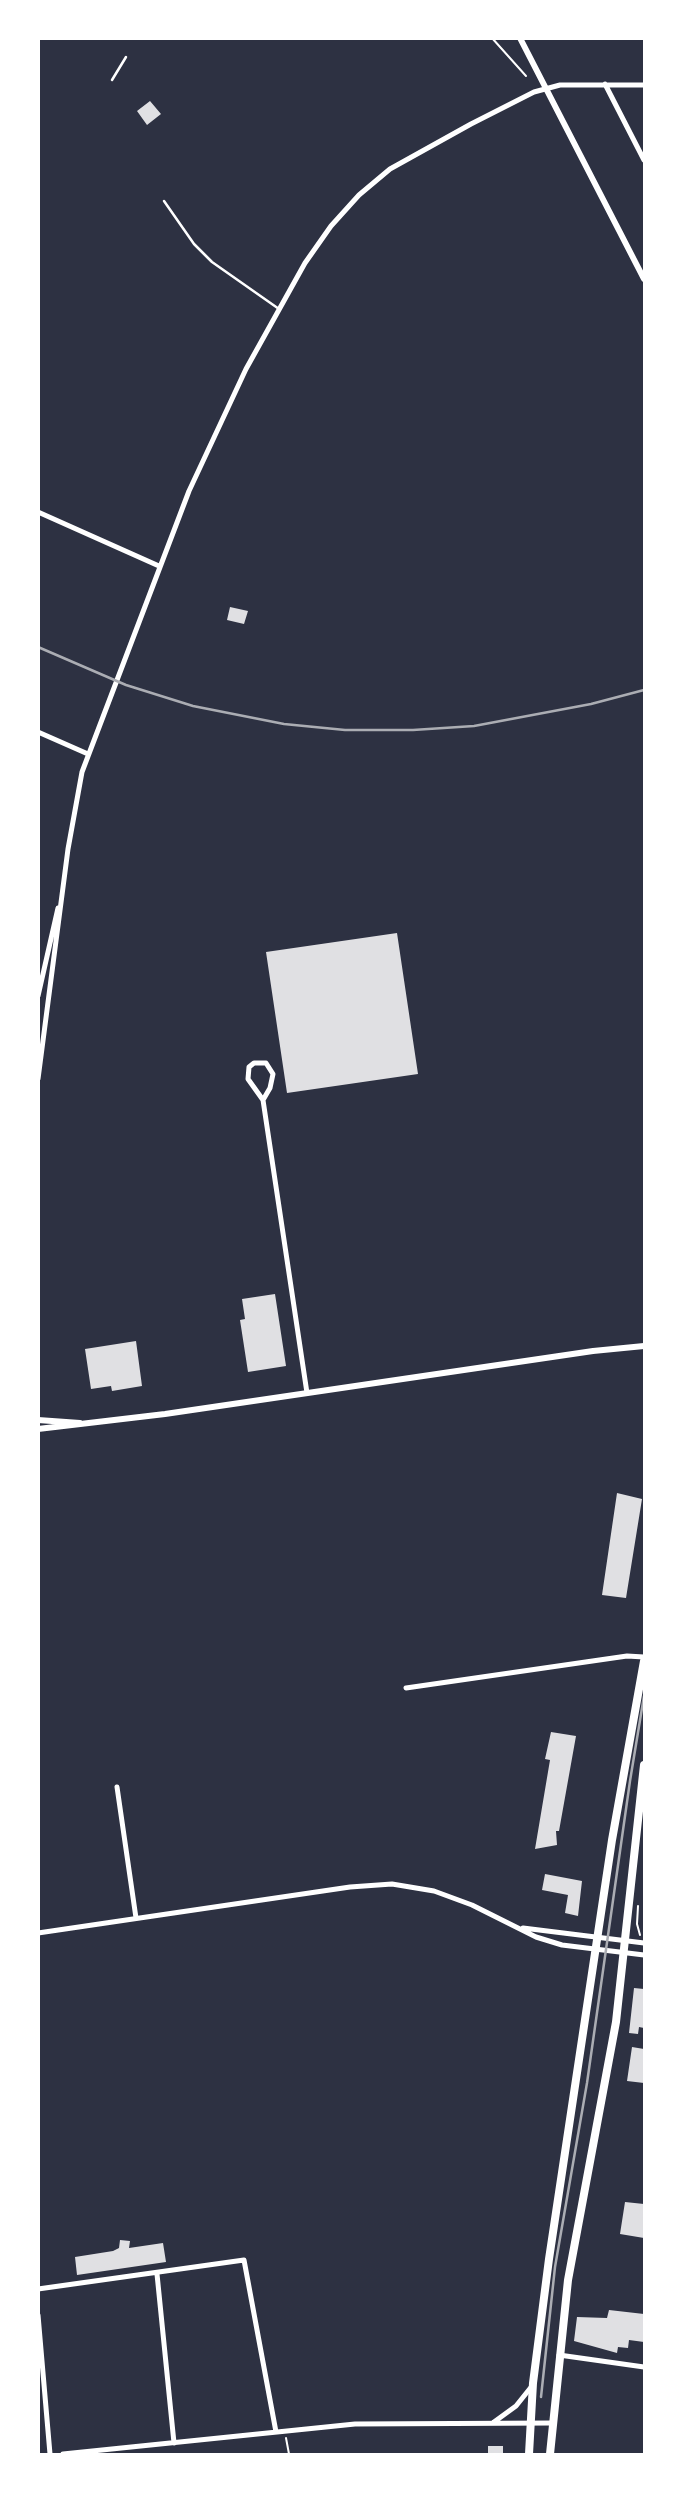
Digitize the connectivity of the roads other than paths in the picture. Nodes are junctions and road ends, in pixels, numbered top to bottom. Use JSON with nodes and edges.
{"nodes":[{"id":1,"x":520,"y":38,"type":"edge"},
{"id":2,"x":126,"y":57,"type":"dead end"},
{"id":3,"x":112,"y":80,"type":"dead end"},
{"id":4,"x":605,"y":84,"type":"junction"},
{"id":5,"x":645,"y":85,"type":"edge"},
{"id":6,"x":545,"y":89,"type":"junction"},
{"id":7,"x":645,"y":160,"type":"edge"},
{"id":8,"x":164,"y":201,"type":"dead end"},
{"id":9,"x":645,"y":279,"type":"edge"},
{"id":10,"x":279,"y":309,"type":"junction"},
{"id":11,"x":38,"y":512,"type":"edge"},
{"id":12,"x":159,"y":566,"type":"junction"},
{"id":13,"x":38,"y":732,"type":"edge"},
{"id":14,"x":88,"y":754,"type":"junction"},
{"id":15,"x":64,"y":885,"type":"junction"},
{"id":16,"x":49,"y":946,"type":"junction"},
{"id":17,"x":57,"y":947,"type":"junction"},
{"id":18,"x":38,"y":996,"type":"edge"},
{"id":19,"x":38,"y":1079,"type":"edge"},
{"id":20,"x":263,"y":1100,"type":"junction"},
{"id":21,"x":645,"y":1346,"type":"edge"},
{"id":22,"x":307,"y":1393,"type":"junction"},
{"id":23,"x":38,"y":1420,"type":"edge"},
{"id":24,"x":82,"y":1423,"type":"junction"},
{"id":25,"x":38,"y":1429,"type":"edge"},
{"id":26,"x":645,"y":1659,"type":"edge"},
{"id":27,"x":406,"y":1688,"type":"dead end"},
{"id":28,"x":645,"y":1765,"type":"edge"},
{"id":29,"x":117,"y":1787,"type":"dead end"},
{"id":30,"x":136,"y":1918,"type":"junction"},
{"id":31,"x":512,"y":1926,"type":"junction"},
{"id":32,"x":38,"y":1933,"type":"edge"},
{"id":33,"x":597,"y":1937,"type":"junction"},
{"id":34,"x":626,"y":1941,"type":"junction"},
{"id":35,"x":645,"y":1944,"type":"edge"},
{"id":36,"x":595,"y":1950,"type":"junction"},
{"id":37,"x":624,"y":1954,"type":"junction"},
{"id":38,"x":645,"y":1955,"type":"edge"},
{"id":39,"x":158,"y":2274,"type":"junction"},
{"id":40,"x":38,"y":2289,"type":"edge"},
{"id":41,"x":38,"y":2315,"type":"edge"},
{"id":42,"x":558,"y":2355,"type":"junction"},
{"id":43,"x":645,"y":2367,"type":"edge"},
{"id":44,"x":534,"y":2383,"type":"junction"},
{"id":45,"x":530,"y":2423,"type":"junction"},
{"id":46,"x":553,"y":2423,"type":"junction"},
{"id":47,"x":491,"y":2424,"type":"junction"},
{"id":48,"x":276,"y":2432,"type":"junction"},
{"id":49,"x":174,"y":2443,"type":"junction"},
{"id":50,"x":50,"y":2455,"type":"edge"},
{"id":51,"x":63,"y":2455,"type":"edge"},
{"id":52,"x":529,"y":2455,"type":"edge"},
{"id":53,"x":550,"y":2455,"type":"edge"}],
"edges":[{"from":1,"to":6,"type":"street"},
{"from":2,"to":3,"type":"lane"},
{"from":4,"to":5,"type":"street"},
{"from":4,"to":6,"type":"street"},
{"from":4,"to":7,"type":"street"},
{"from":6,"to":9,"type":"street"},
{"from":6,"to":10,"type":"street"},
{"from":8,"to":10,"type":"lane"},
{"from":10,"to":12,"type":"street"},
{"from":11,"to":12,"type":"street"},
{"from":12,"to":14,"type":"street"},
{"from":13,"to":14,"type":"street"},
{"from":14,"to":15,"type":"street"},
{"from":15,"to":16,"type":"street"},
{"from":15,"to":17,"type":"street"},
{"from":16,"to":17,"type":"street"},
{"from":16,"to":18,"type":"street"},
{"from":17,"to":19,"type":"street"},
{"from":20,"to":20,"type":"street"},
{"from":20,"to":22,"type":"street"},
{"from":21,"to":22,"type":"street"},
{"from":22,"to":24,"type":"street"},
{"from":23,"to":24,"type":"street"},
{"from":24,"to":25,"type":"street"},
{"from":26,"to":27,"type":"street"},
{"from":26,"to":33,"type":"main road"},
{"from":28,"to":34,"type":"main road"},
{"from":29,"to":30,"type":"street"},
{"from":30,"to":31,"type":"street"},
{"from":30,"to":32,"type":"street"},
{"from":31,"to":33,"type":"street"},
{"from":31,"to":36,"type":"street"},
{"from":33,"to":34,"type":"street"},
{"from":33,"to":36,"type":"main road"},
{"from":34,"to":35,"type":"street"},
{"from":34,"to":37,"type":"main road"},
{"from":36,"to":37,"type":"street"},
{"from":36,"to":44,"type":"main road"},
{"from":37,"to":38,"type":"street"},
{"from":37,"to":42,"type":"main road"},
{"from":39,"to":40,"type":"street"},
{"from":39,"to":48,"type":"street"},
{"from":39,"to":49,"type":"street"},
{"from":41,"to":50,"type":"street"},
{"from":42,"to":43,"type":"street"},
{"from":42,"to":46,"type":"main road"},
{"from":44,"to":45,"type":"main road"},
{"from":44,"to":47,"type":"street"},
{"from":45,"to":46,"type":"street"},
{"from":45,"to":47,"type":"street"},
{"from":45,"to":52,"type":"main road"},
{"from":46,"to":53,"type":"main road"},
{"from":47,"to":48,"type":"street"},
{"from":48,"to":49,"type":"street"},
{"from":49,"to":51,"type":"street"}]}
